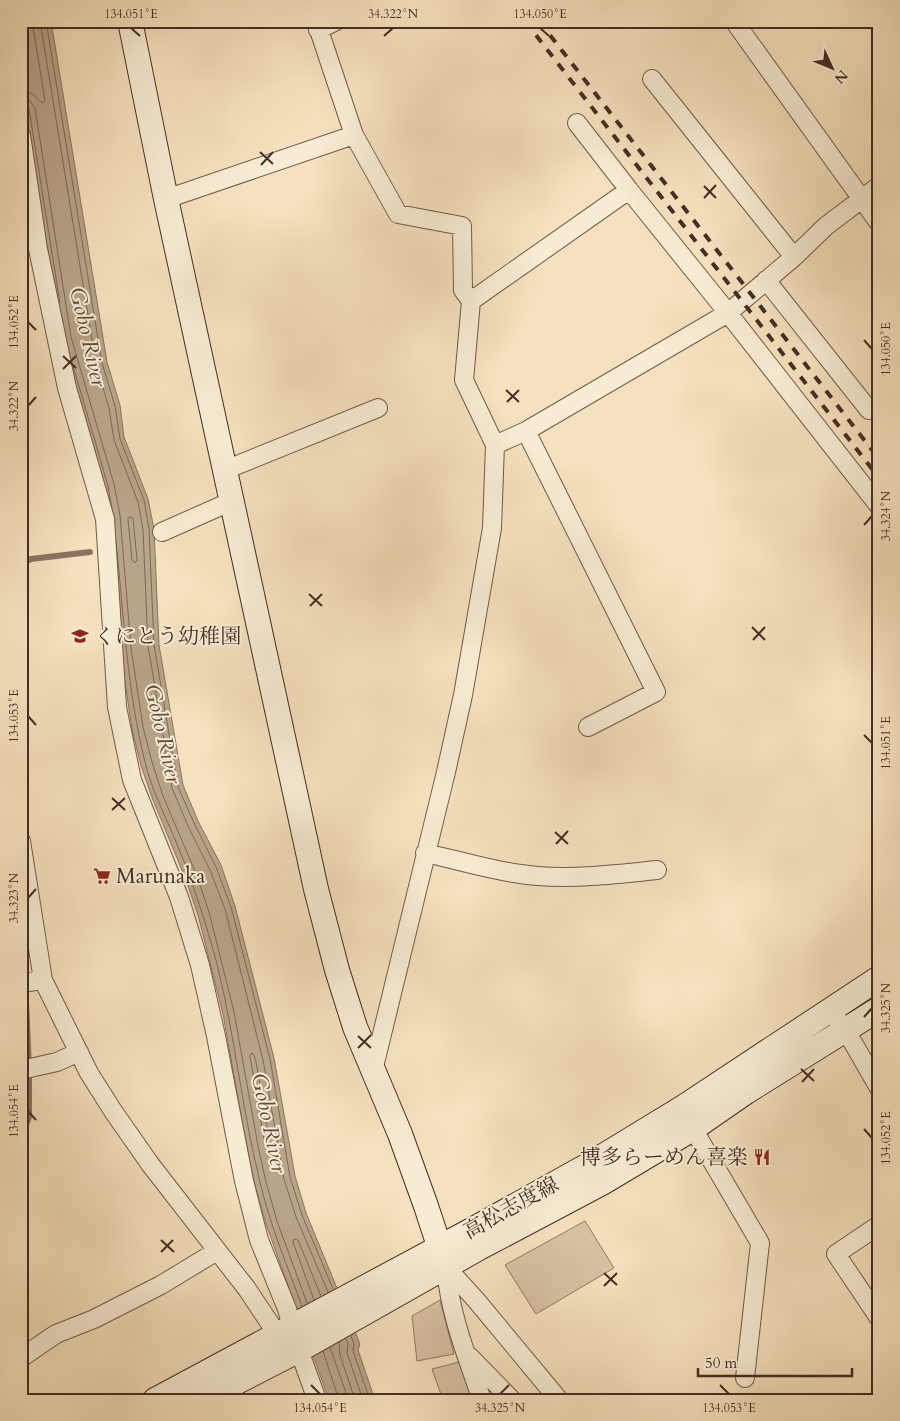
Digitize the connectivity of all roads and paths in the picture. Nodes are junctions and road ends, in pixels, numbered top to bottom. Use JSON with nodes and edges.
{"nodes":[{"id":1,"x":130,"y":21,"type":"edge"},
{"id":2,"x":336,"y":21,"type":"edge"},
{"id":3,"x":734,"y":21,"type":"edge"},
{"id":4,"x":317,"y":26,"type":"edge"},
{"id":5,"x":652,"y":79,"type":"dead end"},
{"id":6,"x":578,"y":123,"type":"dead end"},
{"id":7,"x":21,"y":136,"type":"edge"},
{"id":8,"x":354,"y":136,"type":"junction"},
{"id":9,"x":879,"y":186,"type":"edge"},
{"id":10,"x":628,"y":190,"type":"junction"},
{"id":11,"x":862,"y":198,"type":"junction"},
{"id":12,"x":166,"y":199,"type":"junction"},
{"id":13,"x":879,"y":224,"type":"edge"},
{"id":14,"x":794,"y":257,"type":"junction"},
{"id":15,"x":766,"y":280,"type":"junction"},
{"id":16,"x":471,"y":301,"type":"junction"},
{"id":17,"x":728,"y":313,"type":"junction"},
{"id":18,"x":378,"y":408,"type":"dead end"},
{"id":19,"x":869,"y":410,"type":"dead end"},
{"id":20,"x":526,"y":431,"type":"junction"},
{"id":21,"x":495,"y":445,"type":"junction"},
{"id":22,"x":225,"y":470,"type":"junction"},
{"id":23,"x":232,"y":501,"type":"junction"},
{"id":24,"x":879,"y":506,"type":"edge"},
{"id":25,"x":162,"y":532,"type":"dead end"},
{"id":26,"x":588,"y":726,"type":"dead end"},
{"id":27,"x":21,"y":841,"type":"edge"},
{"id":28,"x":425,"y":853,"type":"junction"},
{"id":29,"x":658,"y":870,"type":"dead end"},
{"id":30,"x":879,"y":978,"type":"edge"},
{"id":31,"x":43,"y":980,"type":"junction"},
{"id":32,"x":21,"y":983,"type":"edge"},
{"id":33,"x":879,"y":1009,"type":"edge"},
{"id":34,"x":830,"y":1010,"type":"junction"},
{"id":35,"x":844,"y":1031,"type":"junction"},
{"id":36,"x":79,"y":1052,"type":"junction"},
{"id":37,"x":21,"y":1070,"type":"edge"},
{"id":38,"x":372,"y":1071,"type":"junction"},
{"id":39,"x":879,"y":1088,"type":"edge"},
{"id":40,"x":682,"y":1108,"type":"junction"},
{"id":41,"x":694,"y":1128,"type":"junction"},
{"id":42,"x":879,"y":1225,"type":"edge"},
{"id":43,"x":217,"y":1251,"type":"junction"},
{"id":44,"x":442,"y":1257,"type":"junction"},
{"id":45,"x":879,"y":1318,"type":"edge"},
{"id":46,"x":289,"y":1327,"type":"junction"},
{"id":47,"x":303,"y":1347,"type":"junction"},
{"id":48,"x":465,"y":1352,"type":"junction"},
{"id":49,"x":21,"y":1358,"type":"edge"},
{"id":50,"x":745,"y":1378,"type":"dead end"},
{"id":51,"x":155,"y":1400,"type":"edge"},
{"id":52,"x":202,"y":1400,"type":"edge"},
{"id":53,"x":318,"y":1400,"type":"edge"},
{"id":54,"x":482,"y":1400,"type":"edge"},
{"id":55,"x":512,"y":1400,"type":"edge"},
{"id":56,"x":559,"y":1400,"type":"edge"}],
"edges":[{"from":1,"to":12,"type":"main road"},
{"from":2,"to":4,"type":"street"},
{"from":3,"to":11,"type":"street"},
{"from":4,"to":8,"type":"street"},
{"from":5,"to":14,"type":"street"},
{"from":6,"to":10,"type":"street"},
{"from":7,"to":46,"type":"street"},
{"from":8,"to":12,"type":"street"},
{"from":8,"to":16,"type":"street"},
{"from":9,"to":11,"type":"street"},
{"from":10,"to":16,"type":"street"},
{"from":10,"to":17,"type":"street"},
{"from":11,"to":13,"type":"street"},
{"from":11,"to":14,"type":"street"},
{"from":12,"to":22,"type":"main road"},
{"from":14,"to":15,"type":"street"},
{"from":15,"to":17,"type":"street"},
{"from":15,"to":19,"type":"street"},
{"from":16,"to":21,"type":"street"},
{"from":17,"to":20,"type":"street"},
{"from":17,"to":24,"type":"street"},
{"from":18,"to":22,"type":"street"},
{"from":20,"to":21,"type":"street"},
{"from":20,"to":26,"type":"street"},
{"from":21,"to":28,"type":"street"},
{"from":22,"to":23,"type":"main road"},
{"from":23,"to":25,"type":"street"},
{"from":23,"to":38,"type":"main road"},
{"from":27,"to":31,"type":"street"},
{"from":28,"to":29,"type":"street"},
{"from":28,"to":38,"type":"street"},
{"from":30,"to":34,"type":"main road","name":"高松志度線"},
{"from":31,"to":32,"type":"street"},
{"from":31,"to":36,"type":"street"},
{"from":33,"to":35,"type":"main road","name":"高松志度線"},
{"from":34,"to":35,"type":"street"},
{"from":34,"to":40,"type":"main road","name":"高松志度線"},
{"from":35,"to":39,"type":"street"},
{"from":35,"to":41,"type":"main road","name":"高松志度線"},
{"from":36,"to":37,"type":"street"},
{"from":36,"to":43,"type":"street"},
{"from":38,"to":44,"type":"main road"},
{"from":40,"to":41,"type":"street"},
{"from":40,"to":44,"type":"main road","name":"高松志度線"},
{"from":41,"to":44,"type":"main road","name":"高松志度線"},
{"from":41,"to":50,"type":"street"},
{"from":42,"to":45,"type":"street"},
{"from":43,"to":46,"type":"street"},
{"from":43,"to":49,"type":"street"},
{"from":44,"to":46,"type":"main road","name":"高松志度線"},
{"from":44,"to":47,"type":"main road","name":"高松志度線"},
{"from":44,"to":48,"type":"street"},
{"from":44,"to":56,"type":"street"},
{"from":46,"to":47,"type":"street"},
{"from":46,"to":51,"type":"main road","name":"高松志度線"},
{"from":47,"to":52,"type":"main road","name":"高松志度線"},
{"from":47,"to":53,"type":"street"},
{"from":48,"to":54,"type":"street"},
{"from":48,"to":55,"type":"street"}]}
